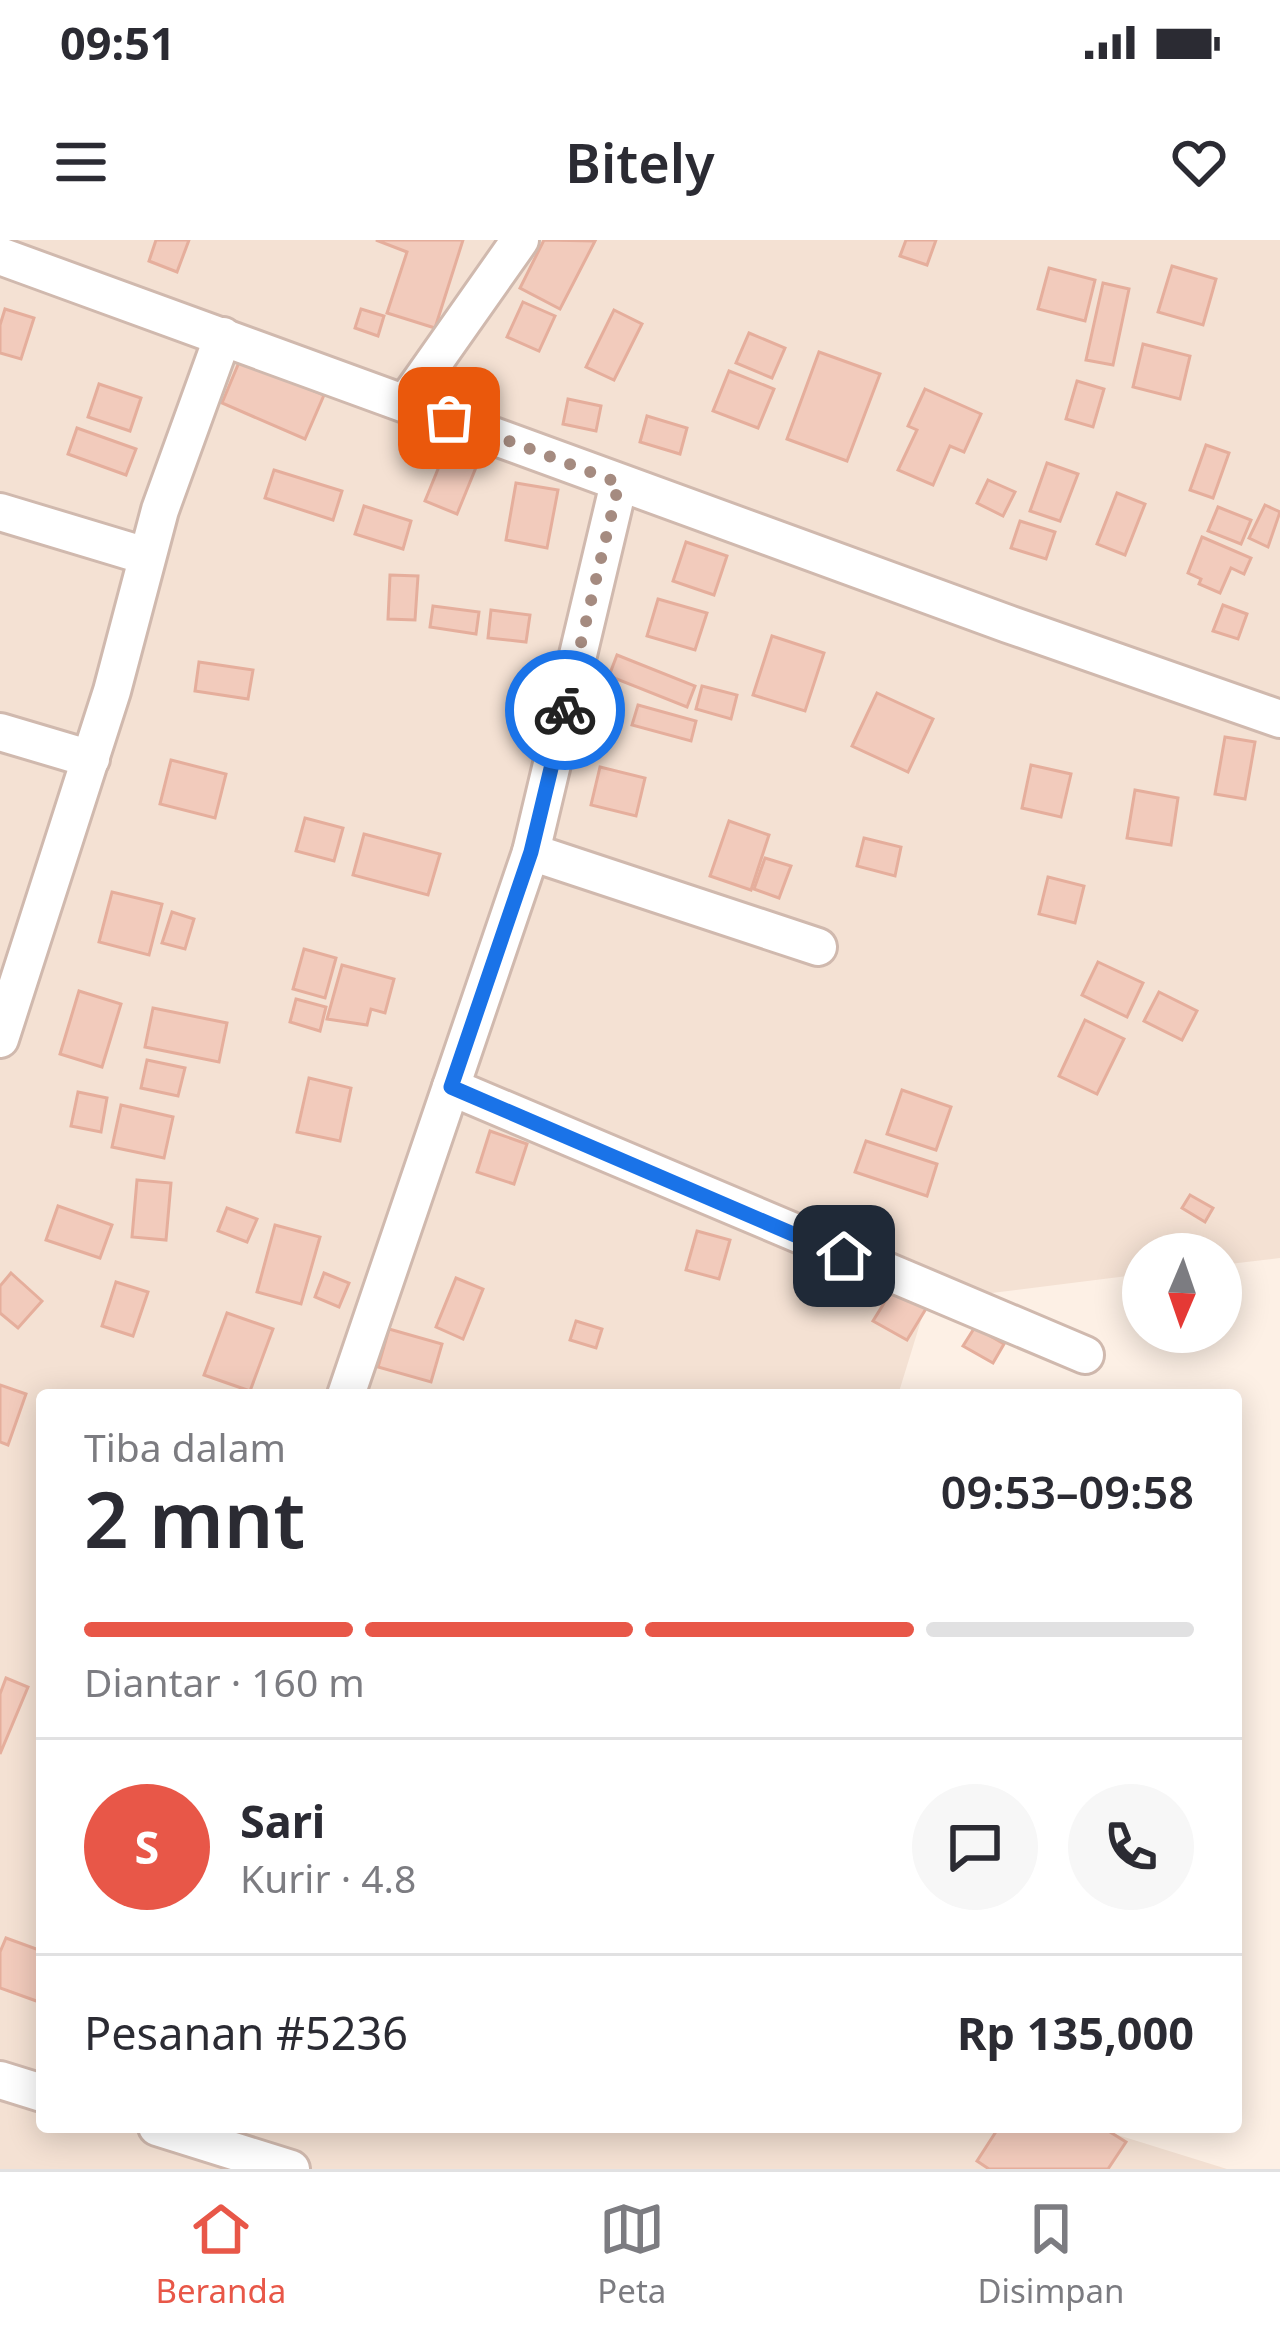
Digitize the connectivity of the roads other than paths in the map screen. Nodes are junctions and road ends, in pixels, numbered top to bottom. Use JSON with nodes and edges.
{"nodes":[{"id":1,"x":520,"y":240,"type":"edge"},
{"id":2,"x":0,"y":256,"type":"edge"},
{"id":3,"x":223,"y":336,"type":"junction"},
{"id":4,"x":406,"y":402,"type":"junction"},
{"id":5,"x":619,"y":483,"type":"junction"},
{"id":6,"x":0,"y":512,"type":"edge"},
{"id":7,"x":146,"y":556,"type":"junction"},
{"id":8,"x":1280,"y":719,"type":"edge"},
{"id":9,"x":0,"y":732,"type":"edge"},
{"id":10,"x":91,"y":759,"type":"junction"},
{"id":11,"x":531,"y":852,"type":"junction"},
{"id":12,"x":818,"y":947,"type":"dead end"},
{"id":13,"x":0,"y":1040,"type":"edge"},
{"id":14,"x":451,"y":1087,"type":"junction"},
{"id":15,"x":1085,"y":1355,"type":"dead end"},
{"id":16,"x":348,"y":1389,"type":"edge"},
{"id":17,"x":0,"y":2080,"type":"edge"},
{"id":18,"x":36,"y":2090,"type":"edge"},
{"id":19,"x":176,"y":2133,"type":"edge"},
{"id":20,"x":291,"y":2169,"type":"edge"}],
"edges":[{"from":1,"to":4,"type":"street"},
{"from":2,"to":3,"type":"street"},
{"from":3,"to":4,"type":"street"},
{"from":3,"to":7,"type":"street"},
{"from":4,"to":5,"type":"street"},
{"from":5,"to":8,"type":"street"},
{"from":5,"to":11,"type":"street"},
{"from":6,"to":7,"type":"street"},
{"from":7,"to":10,"type":"street"},
{"from":9,"to":10,"type":"street"},
{"from":10,"to":13,"type":"street"},
{"from":11,"to":12,"type":"street"},
{"from":11,"to":14,"type":"street"},
{"from":14,"to":15,"type":"street"},
{"from":14,"to":16,"type":"street"},
{"from":17,"to":18,"type":"street"},
{"from":19,"to":20,"type":"street"}]}
